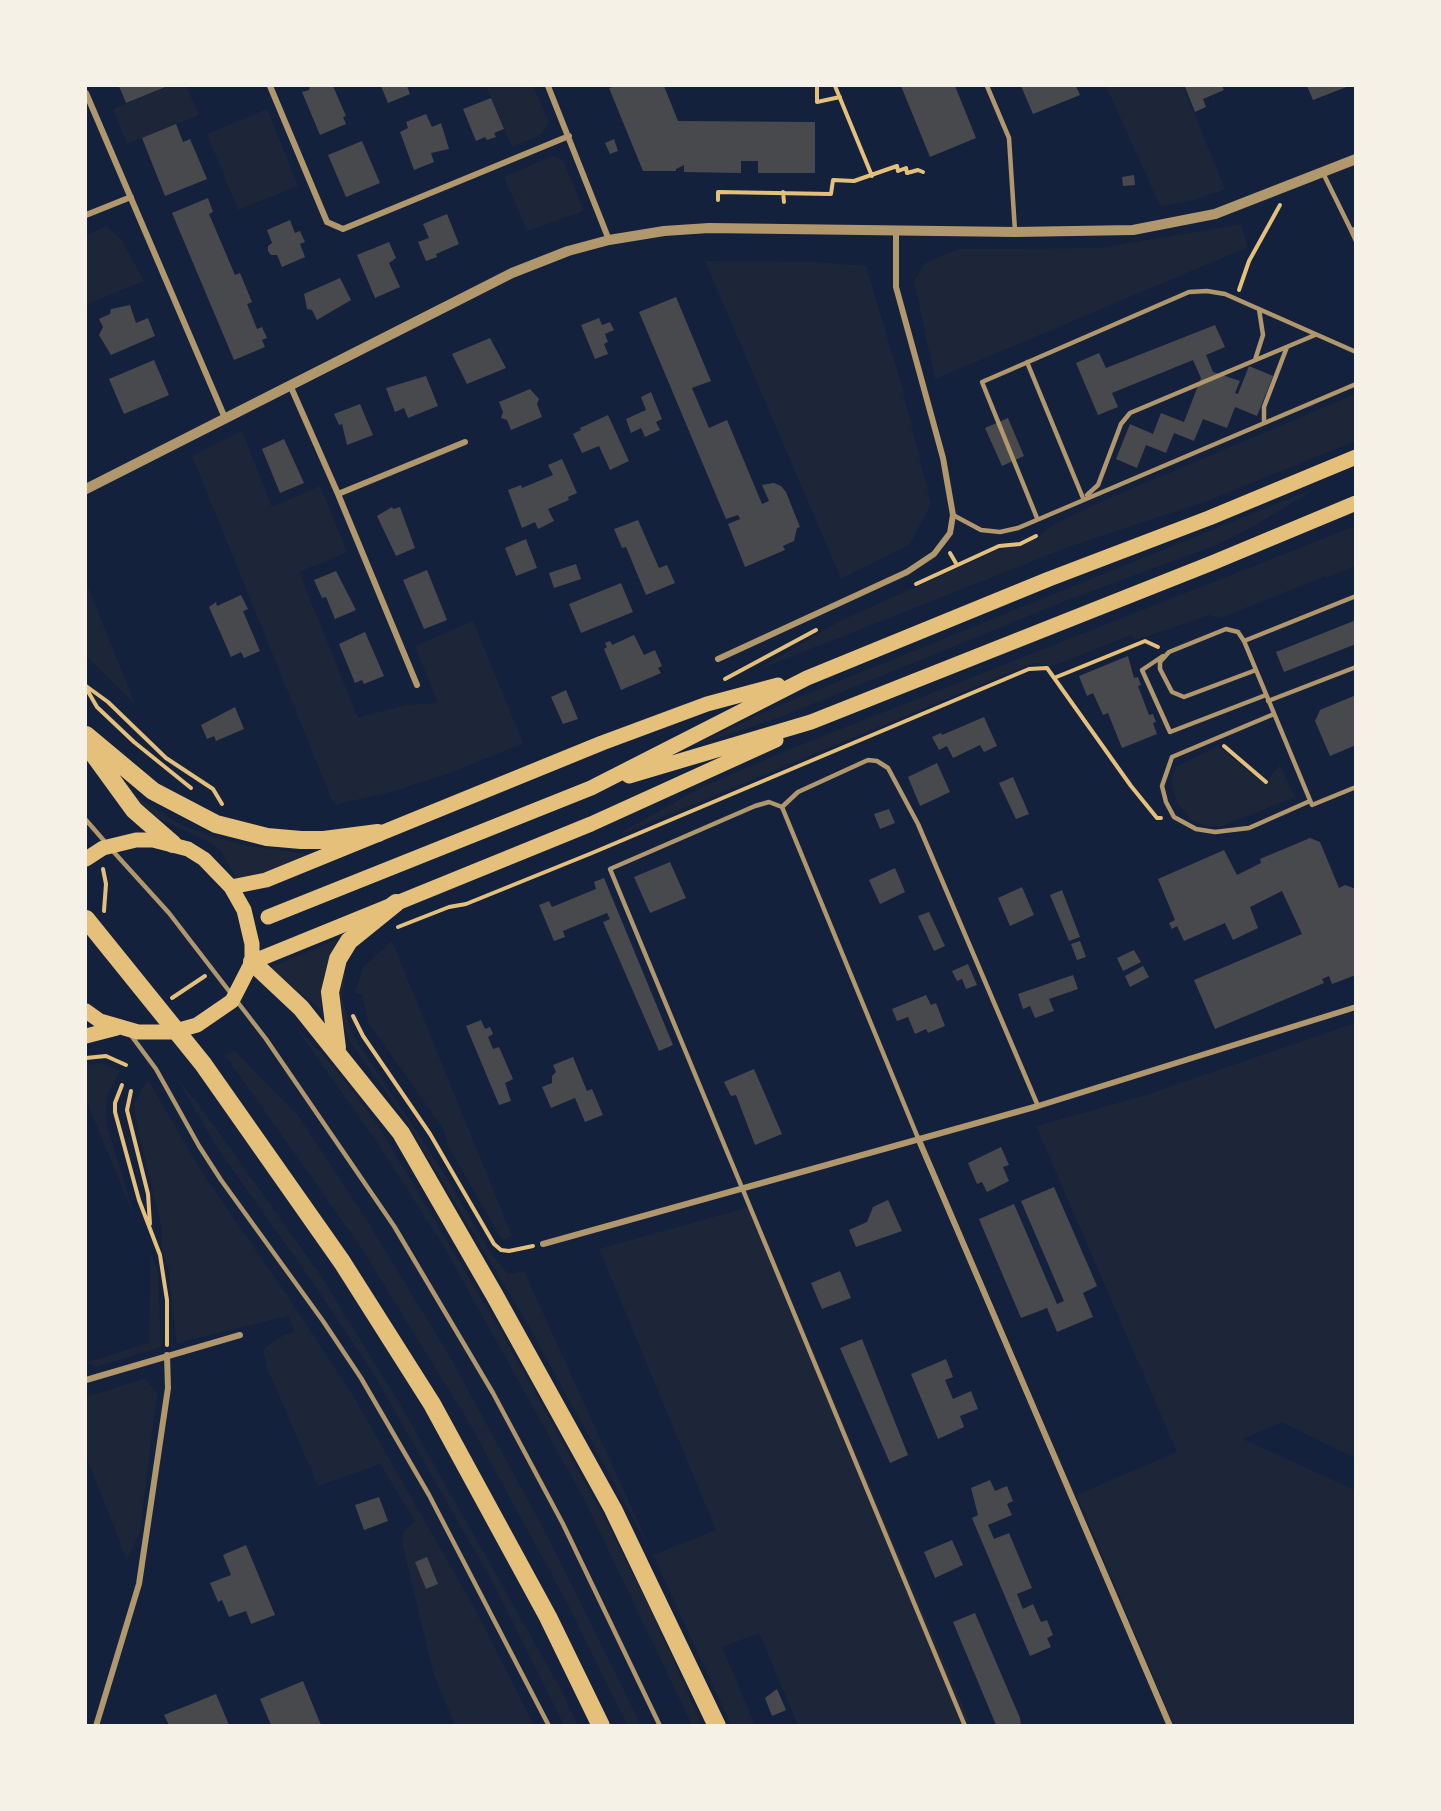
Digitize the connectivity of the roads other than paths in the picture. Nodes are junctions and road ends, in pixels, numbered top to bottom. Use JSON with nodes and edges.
{"nodes":[{"id":1,"x":270,"y":86,"type":"edge"},
{"id":2,"x":548,"y":86,"type":"edge"},
{"id":3,"x":987,"y":86,"type":"edge"},
{"id":4,"x":86,"y":93,"type":"edge"},
{"id":5,"x":568,"y":136,"type":"junction"},
{"id":6,"x":1356,"y":159,"type":"edge"},
{"id":7,"x":1322,"y":171,"type":"junction"},
{"id":8,"x":130,"y":197,"type":"junction"},
{"id":9,"x":86,"y":215,"type":"edge"},
{"id":10,"x":1353,"y":230,"type":"edge"},
{"id":11,"x":896,"y":231,"type":"junction"},
{"id":12,"x":1015,"y":232,"type":"junction"},
{"id":13,"x":609,"y":240,"type":"junction"},
{"id":14,"x":1356,"y":241,"type":"edge"},
{"id":15,"x":1259,"y":309,"type":"junction"},
{"id":16,"x":1315,"y":335,"type":"junction"},
{"id":17,"x":1287,"y":347,"type":"junction"},
{"id":18,"x":1356,"y":352,"type":"edge"},
{"id":19,"x":1255,"y":360,"type":"junction"},
{"id":20,"x":1027,"y":362,"type":"junction"},
{"id":21,"x":1356,"y":384,"type":"edge"},
{"id":22,"x":290,"y":385,"type":"junction"},
{"id":23,"x":225,"y":418,"type":"junction"},
{"id":24,"x":1264,"y":423,"type":"junction"},
{"id":25,"x":465,"y":442,"type":"dead end"},
{"id":26,"x":1356,"y":457,"type":"edge"},
{"id":27,"x":86,"y":489,"type":"edge"},
{"id":28,"x":338,"y":494,"type":"junction"},
{"id":29,"x":1083,"y":498,"type":"junction"},
{"id":30,"x":1356,"y":502,"type":"edge"},
{"id":31,"x":953,"y":515,"type":"junction"},
{"id":32,"x":1037,"y":518,"type":"junction"},
{"id":33,"x":1356,"y":596,"type":"edge"},
{"id":34,"x":1244,"y":641,"type":"junction"},
{"id":35,"x":1169,"y":652,"type":"junction"},
{"id":36,"x":718,"y":659,"type":"dead end"},
{"id":37,"x":1356,"y":668,"type":"edge"},
{"id":38,"x":1256,"y":670,"type":"junction"},
{"id":39,"x":807,"y":678,"type":"junction"},
{"id":40,"x":417,"y":685,"type":"dead end"},
{"id":41,"x":1266,"y":695,"type":"junction"},
{"id":42,"x":1268,"y":701,"type":"junction"},
{"id":43,"x":1274,"y":714,"type":"junction"},
{"id":44,"x":811,"y":722,"type":"junction"},
{"id":45,"x":86,"y":735,"type":"edge"},
{"id":46,"x":86,"y":743,"type":"edge"},
{"id":47,"x":1356,"y":787,"type":"edge"},
{"id":48,"x":591,"y":788,"type":"junction"},
{"id":49,"x":1310,"y":801,"type":"junction"},
{"id":50,"x":782,"y":807,"type":"junction"},
{"id":51,"x":86,"y":820,"type":"edge"},
{"id":52,"x":378,"y":833,"type":"junction"},
{"id":53,"x":173,"y":844,"type":"junction"},
{"id":54,"x":86,"y":859,"type":"edge"},
{"id":55,"x":231,"y":887,"type":"junction"},
{"id":56,"x":396,"y":903,"type":"junction"},
{"id":57,"x":268,"y":917,"type":"dead end"},
{"id":58,"x":86,"y":919,"type":"edge"},
{"id":59,"x":252,"y":962,"type":"junction"},
{"id":60,"x":1356,"y":1007,"type":"edge"},
{"id":61,"x":86,"y":1011,"type":"edge"},
{"id":62,"x":123,"y":1029,"type":"junction"},
{"id":63,"x":86,"y":1036,"type":"edge"},
{"id":64,"x":339,"y":1052,"type":"junction"},
{"id":65,"x":1038,"y":1106,"type":"junction"},
{"id":66,"x":918,"y":1138,"type":"junction"},
{"id":67,"x":741,"y":1190,"type":"junction"},
{"id":68,"x":543,"y":1244,"type":"road end"},
{"id":69,"x":240,"y":1335,"type":"dead end"},
{"id":70,"x":167,"y":1355,"type":"junction"},
{"id":71,"x":86,"y":1380,"type":"edge"},
{"id":72,"x":96,"y":1725,"type":"edge"},
{"id":73,"x":549,"y":1725,"type":"edge"},
{"id":74,"x":601,"y":1725,"type":"edge"},
{"id":75,"x":660,"y":1725,"type":"edge"},
{"id":76,"x":717,"y":1725,"type":"edge"},
{"id":77,"x":965,"y":1725,"type":"edge"},
{"id":78,"x":1170,"y":1725,"type":"edge"}],
"edges":[{"from":1,"to":5,"type":"street"},
{"from":2,"to":5,"type":"street"},
{"from":3,"to":12,"type":"lane"},
{"from":4,"to":8,"type":"street"},
{"from":5,"to":13,"type":"street"},
{"from":6,"to":7,"type":"street"},
{"from":7,"to":10,"type":"lane"},
{"from":7,"to":12,"type":"street"},
{"from":8,"to":9,"type":"street"},
{"from":8,"to":23,"type":"street"},
{"from":10,"to":14,"type":"lane"},
{"from":11,"to":12,"type":"street"},
{"from":11,"to":13,"type":"street"},
{"from":11,"to":31,"type":"street"},
{"from":13,"to":22,"type":"street"},
{"from":15,"to":16,"type":"lane"},
{"from":15,"to":19,"type":"lane"},
{"from":15,"to":20,"type":"lane"},
{"from":16,"to":17,"type":"lane"},
{"from":16,"to":18,"type":"lane"},
{"from":17,"to":19,"type":"lane"},
{"from":17,"to":24,"type":"lane"},
{"from":19,"to":29,"type":"lane"},
{"from":20,"to":29,"type":"lane"},
{"from":20,"to":32,"type":"lane"},
{"from":21,"to":24,"type":"lane"},
{"from":22,"to":23,"type":"street"},
{"from":22,"to":28,"type":"street"},
{"from":23,"to":27,"type":"street"},
{"from":24,"to":29,"type":"lane"},
{"from":25,"to":28,"type":"street"},
{"from":26,"to":39,"type":"main road"},
{"from":28,"to":40,"type":"street"},
{"from":29,"to":32,"type":"lane"},
{"from":30,"to":44,"type":"main road"},
{"from":31,"to":32,"type":"lane"},
{"from":31,"to":36,"type":"street"},
{"from":33,"to":34,"type":"lane"},
{"from":34,"to":35,"type":"lane"},
{"from":34,"to":38,"type":"lane"},
{"from":35,"to":38,"type":"lane"},
{"from":35,"to":41,"type":"lane"},
{"from":37,"to":42,"type":"lane"},
{"from":38,"to":41,"type":"lane"},
{"from":39,"to":48,"type":"main road"},
{"from":39,"to":52,"type":"main road"},
{"from":41,"to":42,"type":"lane"},
{"from":42,"to":43,"type":"lane"},
{"from":43,"to":49,"type":"lane"},
{"from":43,"to":49,"type":"lane"},
{"from":44,"to":48,"type":"main road"},
{"from":44,"to":56,"type":"main road"},
{"from":45,"to":52,"type":"highway"},
{"from":46,"to":53,"type":"highway"},
{"from":47,"to":49,"type":"lane"},
{"from":48,"to":57,"type":"main road"},
{"from":50,"to":65,"type":"lane"},
{"from":50,"to":66,"type":"lane"},
{"from":50,"to":67,"type":"lane"},
{"from":51,"to":75,"type":"lane"},
{"from":52,"to":55,"type":"main road"},
{"from":53,"to":54,"type":"main road"},
{"from":53,"to":55,"type":"main road"},
{"from":55,"to":59,"type":"main road"},
{"from":56,"to":59,"type":"main road"},
{"from":56,"to":64,"type":"highway"},
{"from":58,"to":74,"type":"highway"},
{"from":59,"to":62,"type":"main road"},
{"from":59,"to":64,"type":"highway"},
{"from":60,"to":65,"type":"street"},
{"from":61,"to":62,"type":"main road"},
{"from":62,"to":63,"type":"main road"},
{"from":62,"to":73,"type":"lane"},
{"from":64,"to":76,"type":"highway"},
{"from":65,"to":66,"type":"street"},
{"from":66,"to":67,"type":"street"},
{"from":66,"to":78,"type":"street"},
{"from":67,"to":68,"type":"street"},
{"from":67,"to":77,"type":"lane"},
{"from":69,"to":70,"type":"street"},
{"from":70,"to":71,"type":"street"},
{"from":70,"to":72,"type":"street"}]}
